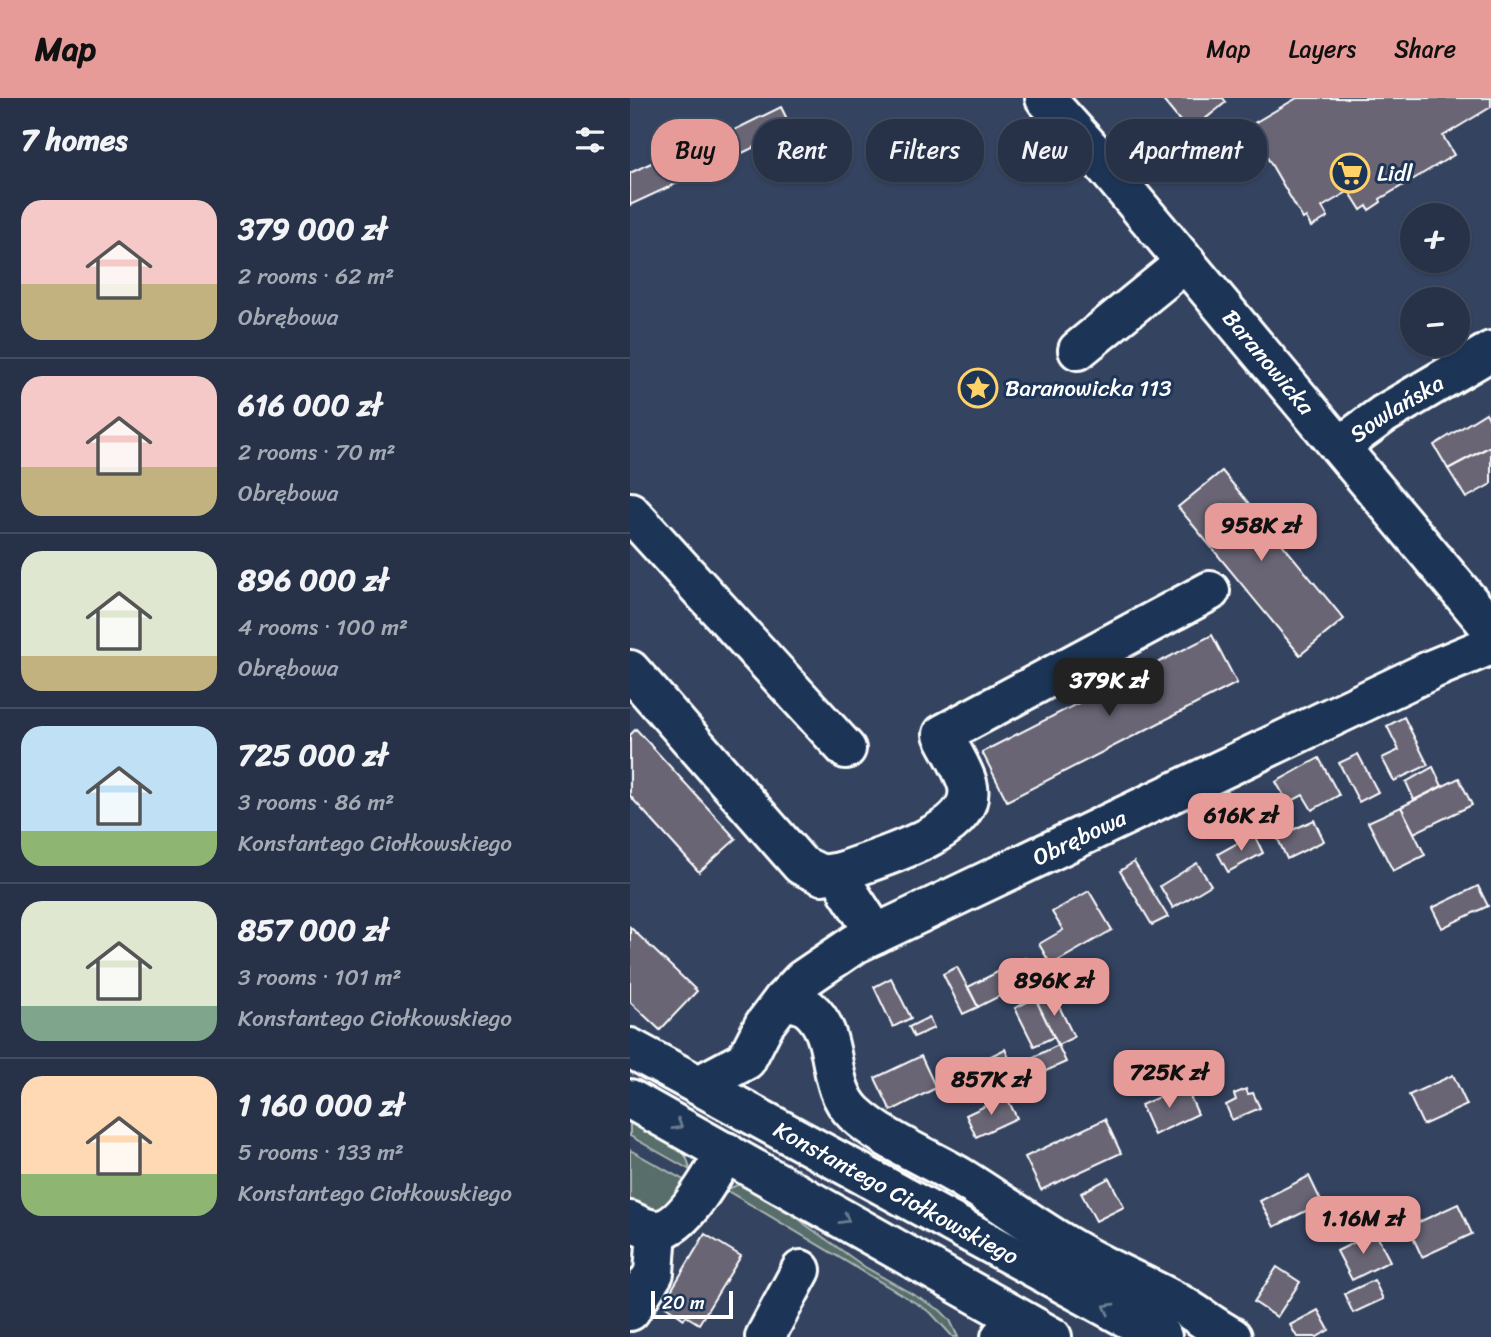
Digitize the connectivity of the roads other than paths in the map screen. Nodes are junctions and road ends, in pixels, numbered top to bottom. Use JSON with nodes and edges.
{"nodes":[{"id":1,"x":1045,"y":98,"type":"edge"},
{"id":2,"x":1186,"y":262,"type":"junction"},
{"id":3,"x":1078,"y":349,"type":"dead end"},
{"id":4,"x":1491,"y":351,"type":"edge"},
{"id":5,"x":1340,"y":446,"type":"junction"},
{"id":6,"x":630,"y":512,"type":"edge"},
{"id":7,"x":1210,"y":592,"type":"dead end"},
{"id":8,"x":1491,"y":628,"type":"edge"},
{"id":9,"x":1491,"y":645,"type":"edge"},
{"id":10,"x":630,"y":670,"type":"edge"},
{"id":11,"x":846,"y":749,"type":"dead end"},
{"id":12,"x":841,"y":872,"type":"junction"},
{"id":13,"x":876,"y":934,"type":"junction"},
{"id":14,"x":783,"y":1000,"type":"junction"},
{"id":15,"x":630,"y":1048,"type":"edge"},
{"id":16,"x":746,"y":1060,"type":"junction"},
{"id":17,"x":699,"y":1085,"type":"junction"},
{"id":18,"x":630,"y":1099,"type":"edge"},
{"id":19,"x":755,"y":1116,"type":"junction"},
{"id":20,"x":726,"y":1152,"type":"junction"},
{"id":21,"x":644,"y":1225,"type":"edge"},
{"id":22,"x":801,"y":1270,"type":"dead end"},
{"id":23,"x":1053,"y":1278,"type":"junction"},
{"id":24,"x":630,"y":1311,"type":"edge"},
{"id":25,"x":1026,"y":1334,"type":"edge"},
{"id":26,"x":765,"y":1337,"type":"edge"},
{"id":27,"x":1162,"y":1337,"type":"edge"},
{"id":28,"x":1232,"y":1337,"type":"edge"}],
"edges":[{"from":1,"to":2,"type":"main road","name":"Baranowicka"},
{"from":2,"to":3,"type":"main road"},
{"from":2,"to":5,"type":"main road","name":"Baranowicka"},
{"from":4,"to":5,"type":"main road","name":"Sowlańska"},
{"from":5,"to":8,"type":"main road","name":"Baranowicka"},
{"from":6,"to":11,"type":"main road"},
{"from":7,"to":12,"type":"main road"},
{"from":9,"to":13,"type":"main road","name":"Obrębowa"},
{"from":10,"to":12,"type":"main road"},
{"from":12,"to":13,"type":"main road"},
{"from":13,"to":14,"type":"main road","name":"Obrębowa"},
{"from":14,"to":16,"type":"main road","name":"Obrębowa"},
{"from":14,"to":28,"type":"main road"},
{"from":15,"to":17,"type":"main road","name":"Konstantego Ciołkowskiego"},
{"from":16,"to":17,"type":"main road"},
{"from":16,"to":19,"type":"main road"},
{"from":17,"to":19,"type":"main road","name":"Konstantego Ciołkowskiego"},
{"from":18,"to":20,"type":"main road","name":"Konstantego Ciołkowskiego","one_way":true},
{"from":19,"to":23,"type":"main road","name":"Konstantego Ciołkowskiego"},
{"from":20,"to":21,"type":"main road"},
{"from":20,"to":25,"type":"main road","name":"Konstantego Ciołkowskiego","one_way":true},
{"from":21,"to":24,"type":"main road"},
{"from":22,"to":26,"type":"main road"},
{"from":23,"to":25,"type":"main road"},
{"from":27,"to":23,"type":"main road","name":"Konstantego Ciołkowskiego","one_way":true}]}
